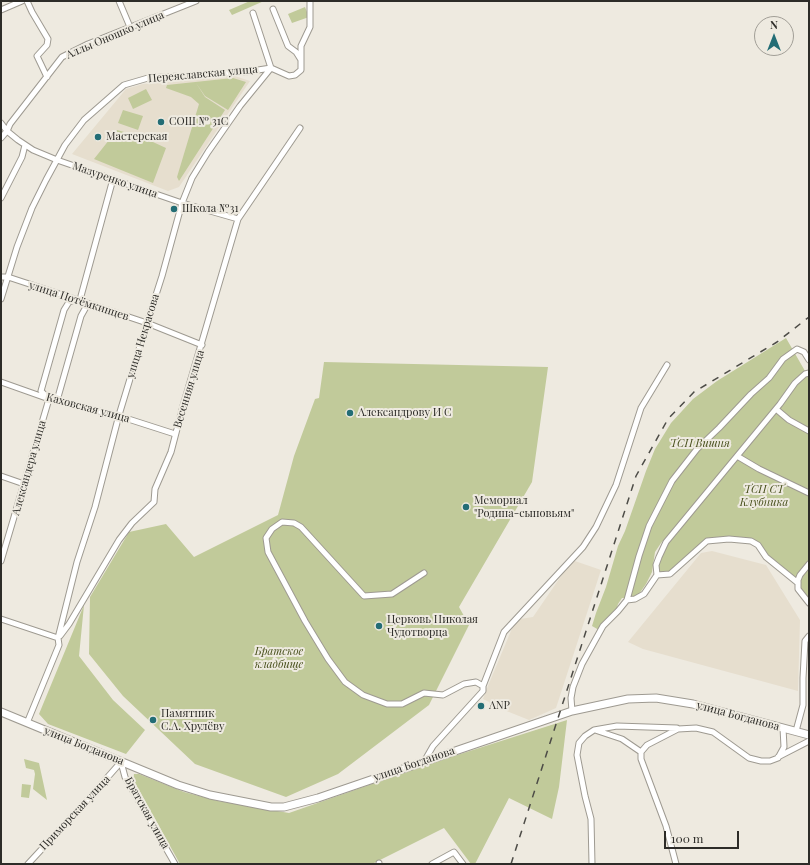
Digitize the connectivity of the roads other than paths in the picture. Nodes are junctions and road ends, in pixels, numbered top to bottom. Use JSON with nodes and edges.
{"nodes":[{"id":1,"x":22,"y":1,"type":"edge"},
{"id":2,"x":27,"y":1,"type":"edge"},
{"id":3,"x":118,"y":1,"type":"edge"},
{"id":4,"x":196,"y":1,"type":"edge"},
{"id":5,"x":311,"y":2,"type":"edge"},
{"id":6,"x":273,"y":9,"type":"dead end"},
{"id":7,"x":1,"y":10,"type":"edge"},
{"id":8,"x":253,"y":13,"type":"dead end"},
{"id":9,"x":130,"y":27,"type":"junction"},
{"id":10,"x":301,"y":60,"type":"junction"},
{"id":11,"x":272,"y":68,"type":"junction"},
{"id":12,"x":48,"y":76,"type":"junction"},
{"id":13,"x":1,"y":123,"type":"edge"},
{"id":14,"x":300,"y":128,"type":"dead end"},
{"id":15,"x":7,"y":131,"type":"junction"},
{"id":16,"x":1,"y":138,"type":"edge"},
{"id":17,"x":25,"y":145,"type":"junction"},
{"id":18,"x":56,"y":160,"type":"junction"},
{"id":19,"x":113,"y":179,"type":"junction"},
{"id":20,"x":1,"y":198,"type":"edge"},
{"id":21,"x":182,"y":203,"type":"junction"},
{"id":22,"x":238,"y":219,"type":"junction"},
{"id":23,"x":1,"y":277,"type":"edge"},
{"id":24,"x":8,"y":278,"type":"junction"},
{"id":25,"x":1,"y":299,"type":"edge"},
{"id":26,"x":80,"y":299,"type":"junction"},
{"id":27,"x":147,"y":323,"type":"junction"},
{"id":28,"x":202,"y":345,"type":"junction"},
{"id":29,"x":809,"y":360,"type":"edge"},
{"id":30,"x":667,"y":365,"type":"dead end"},
{"id":31,"x":809,"y":373,"type":"edge"},
{"id":32,"x":1,"y":382,"type":"edge"},
{"id":33,"x":49,"y":399,"type":"junction"},
{"id":34,"x":776,"y":409,"type":"junction"},
{"id":35,"x":119,"y":416,"type":"junction"},
{"id":36,"x":809,"y":431,"type":"edge"},
{"id":37,"x":175,"y":434,"type":"junction"},
{"id":38,"x":737,"y":456,"type":"junction"},
{"id":39,"x":1,"y":476,"type":"edge"},
{"id":40,"x":24,"y":484,"type":"junction"},
{"id":41,"x":809,"y":493,"type":"edge"},
{"id":42,"x":1,"y":560,"type":"edge"},
{"id":43,"x":809,"y":564,"type":"edge"},
{"id":44,"x":424,"y":573,"type":"dead end"},
{"id":45,"x":657,"y":575,"type":"junction"},
{"id":46,"x":798,"y":583,"type":"junction"},
{"id":47,"x":626,"y":600,"type":"junction"},
{"id":48,"x":809,"y":603,"type":"edge"},
{"id":49,"x":1,"y":619,"type":"edge"},
{"id":50,"x":809,"y":636,"type":"edge"},
{"id":51,"x":58,"y":638,"type":"junction"},
{"id":52,"x":483,"y":686,"type":"junction"},
{"id":53,"x":572,"y":712,"type":"junction"},
{"id":54,"x":2,"y":714,"type":"edge"},
{"id":55,"x":27,"y":723,"type":"junction"},
{"id":56,"x":678,"y":728,"type":"junction"},
{"id":57,"x":783,"y":728,"type":"junction"},
{"id":58,"x":594,"y":730,"type":"junction"},
{"id":59,"x":796,"y":731,"type":"junction"},
{"id":60,"x":809,"y":735,"type":"edge"},
{"id":61,"x":809,"y":741,"type":"edge"},
{"id":62,"x":641,"y":752,"type":"junction"},
{"id":63,"x":778,"y":758,"type":"junction"},
{"id":64,"x":426,"y":760,"type":"junction"},
{"id":65,"x":122,"y":762,"type":"junction"},
{"id":66,"x":28,"y":864,"type":"edge"},
{"id":67,"x":175,"y":864,"type":"edge"},
{"id":68,"x":432,"y":864,"type":"edge"},
{"id":69,"x":463,"y":864,"type":"edge"},
{"id":70,"x":592,"y":864,"type":"edge"},
{"id":71,"x":676,"y":864,"type":"edge"}],
"edges":[{"from":1,"to":7,"type":"street"},
{"from":2,"to":12,"type":"street"},
{"from":3,"to":9,"type":"street"},
{"from":4,"to":9,"type":"street","name":"Аллы Оношко улица"},
{"from":5,"to":10,"type":"street"},
{"from":6,"to":10,"type":"street"},
{"from":8,"to":11,"type":"street"},
{"from":9,"to":12,"type":"street","name":"Аллы Оношко улица"},
{"from":10,"to":11,"type":"street"},
{"from":11,"to":18,"type":"street","name":"Переяславская улица"},
{"from":11,"to":21,"type":"street","name":"улица Некрасова"},
{"from":12,"to":15,"type":"street","name":"Аллы Оношко улица"},
{"from":13,"to":15,"type":"street","name":"Мазуренко улица"},
{"from":14,"to":22,"type":"street","name":"Весенняя улица"},
{"from":15,"to":16,"type":"street","name":"Аллы Оношко улица"},
{"from":15,"to":17,"type":"street","name":"Мазуренко улица"},
{"from":17,"to":18,"type":"street","name":"Мазуренко улица"},
{"from":17,"to":20,"type":"street"},
{"from":18,"to":19,"type":"street","name":"Мазуренко улица"},
{"from":18,"to":24,"type":"street","name":"Переяславская улица"},
{"from":19,"to":21,"type":"street","name":"Мазуренко улица"},
{"from":19,"to":26,"type":"street","name":"Александера улица"},
{"from":21,"to":22,"type":"street","name":"Мазуренко улица"},
{"from":21,"to":27,"type":"street","name":"улица Некрасова"},
{"from":22,"to":28,"type":"street","name":"Весенняя улица"},
{"from":23,"to":24,"type":"street","name":"улица Потёмкинцев"},
{"from":24,"to":25,"type":"street","name":"Переяславская улица"},
{"from":24,"to":26,"type":"street","name":"улица Потёмкинцев"},
{"from":26,"to":27,"type":"street","name":"улица Потёмкинцев"},
{"from":26,"to":33,"type":"street","name":"Александера улица"},
{"from":26,"to":33,"type":"street","name":"Александера улица"},
{"from":27,"to":28,"type":"street","name":"улица Потёмкинцев"},
{"from":27,"to":35,"type":"street","name":"улица Некрасова"},
{"from":28,"to":37,"type":"street","name":"Весенняя улица"},
{"from":29,"to":47,"type":"street"},
{"from":30,"to":52,"type":"street"},
{"from":31,"to":34,"type":"street"},
{"from":32,"to":33,"type":"street","name":"Каховская улица"},
{"from":33,"to":35,"type":"street","name":"Каховская улица"},
{"from":33,"to":40,"type":"street","name":"Александера улица"},
{"from":34,"to":36,"type":"street"},
{"from":34,"to":38,"type":"street"},
{"from":35,"to":37,"type":"street","name":"Каховская улица"},
{"from":35,"to":51,"type":"street","name":"улица Некрасова"},
{"from":37,"to":51,"type":"street","name":"Весенняя улица"},
{"from":38,"to":41,"type":"street"},
{"from":38,"to":45,"type":"street"},
{"from":39,"to":40,"type":"street"},
{"from":40,"to":42,"type":"street","name":"Александера улица"},
{"from":43,"to":46,"type":"street"},
{"from":44,"to":52,"type":"street"},
{"from":45,"to":46,"type":"street"},
{"from":45,"to":47,"type":"street"},
{"from":46,"to":48,"type":"street"},
{"from":47,"to":53,"type":"street"},
{"from":49,"to":51,"type":"street"},
{"from":50,"to":59,"type":"street"},
{"from":51,"to":55,"type":"street","name":"улица Некрасова"},
{"from":52,"to":64,"type":"street"},
{"from":53,"to":57,"type":"main road","name":"улица Богданова"},
{"from":53,"to":64,"type":"main road","name":"улица Богданова"},
{"from":54,"to":55,"type":"main road","name":"улица Богданова"},
{"from":55,"to":65,"type":"main road","name":"улица Богданова"},
{"from":56,"to":58,"type":"street"},
{"from":56,"to":62,"type":"street"},
{"from":56,"to":63,"type":"street"},
{"from":57,"to":59,"type":"main road","name":"улица Богданова"},
{"from":57,"to":63,"type":"street"},
{"from":58,"to":62,"type":"street"},
{"from":58,"to":70,"type":"street"},
{"from":59,"to":60,"type":"main road","name":"улица Богданова"},
{"from":61,"to":63,"type":"street"},
{"from":62,"to":71,"type":"street"},
{"from":64,"to":65,"type":"main road","name":"улица Богданова"},
{"from":65,"to":66,"type":"street","name":"Приморская улица"},
{"from":65,"to":67,"type":"street","name":"Братская улица"},
{"from":68,"to":69,"type":"street"}]}
